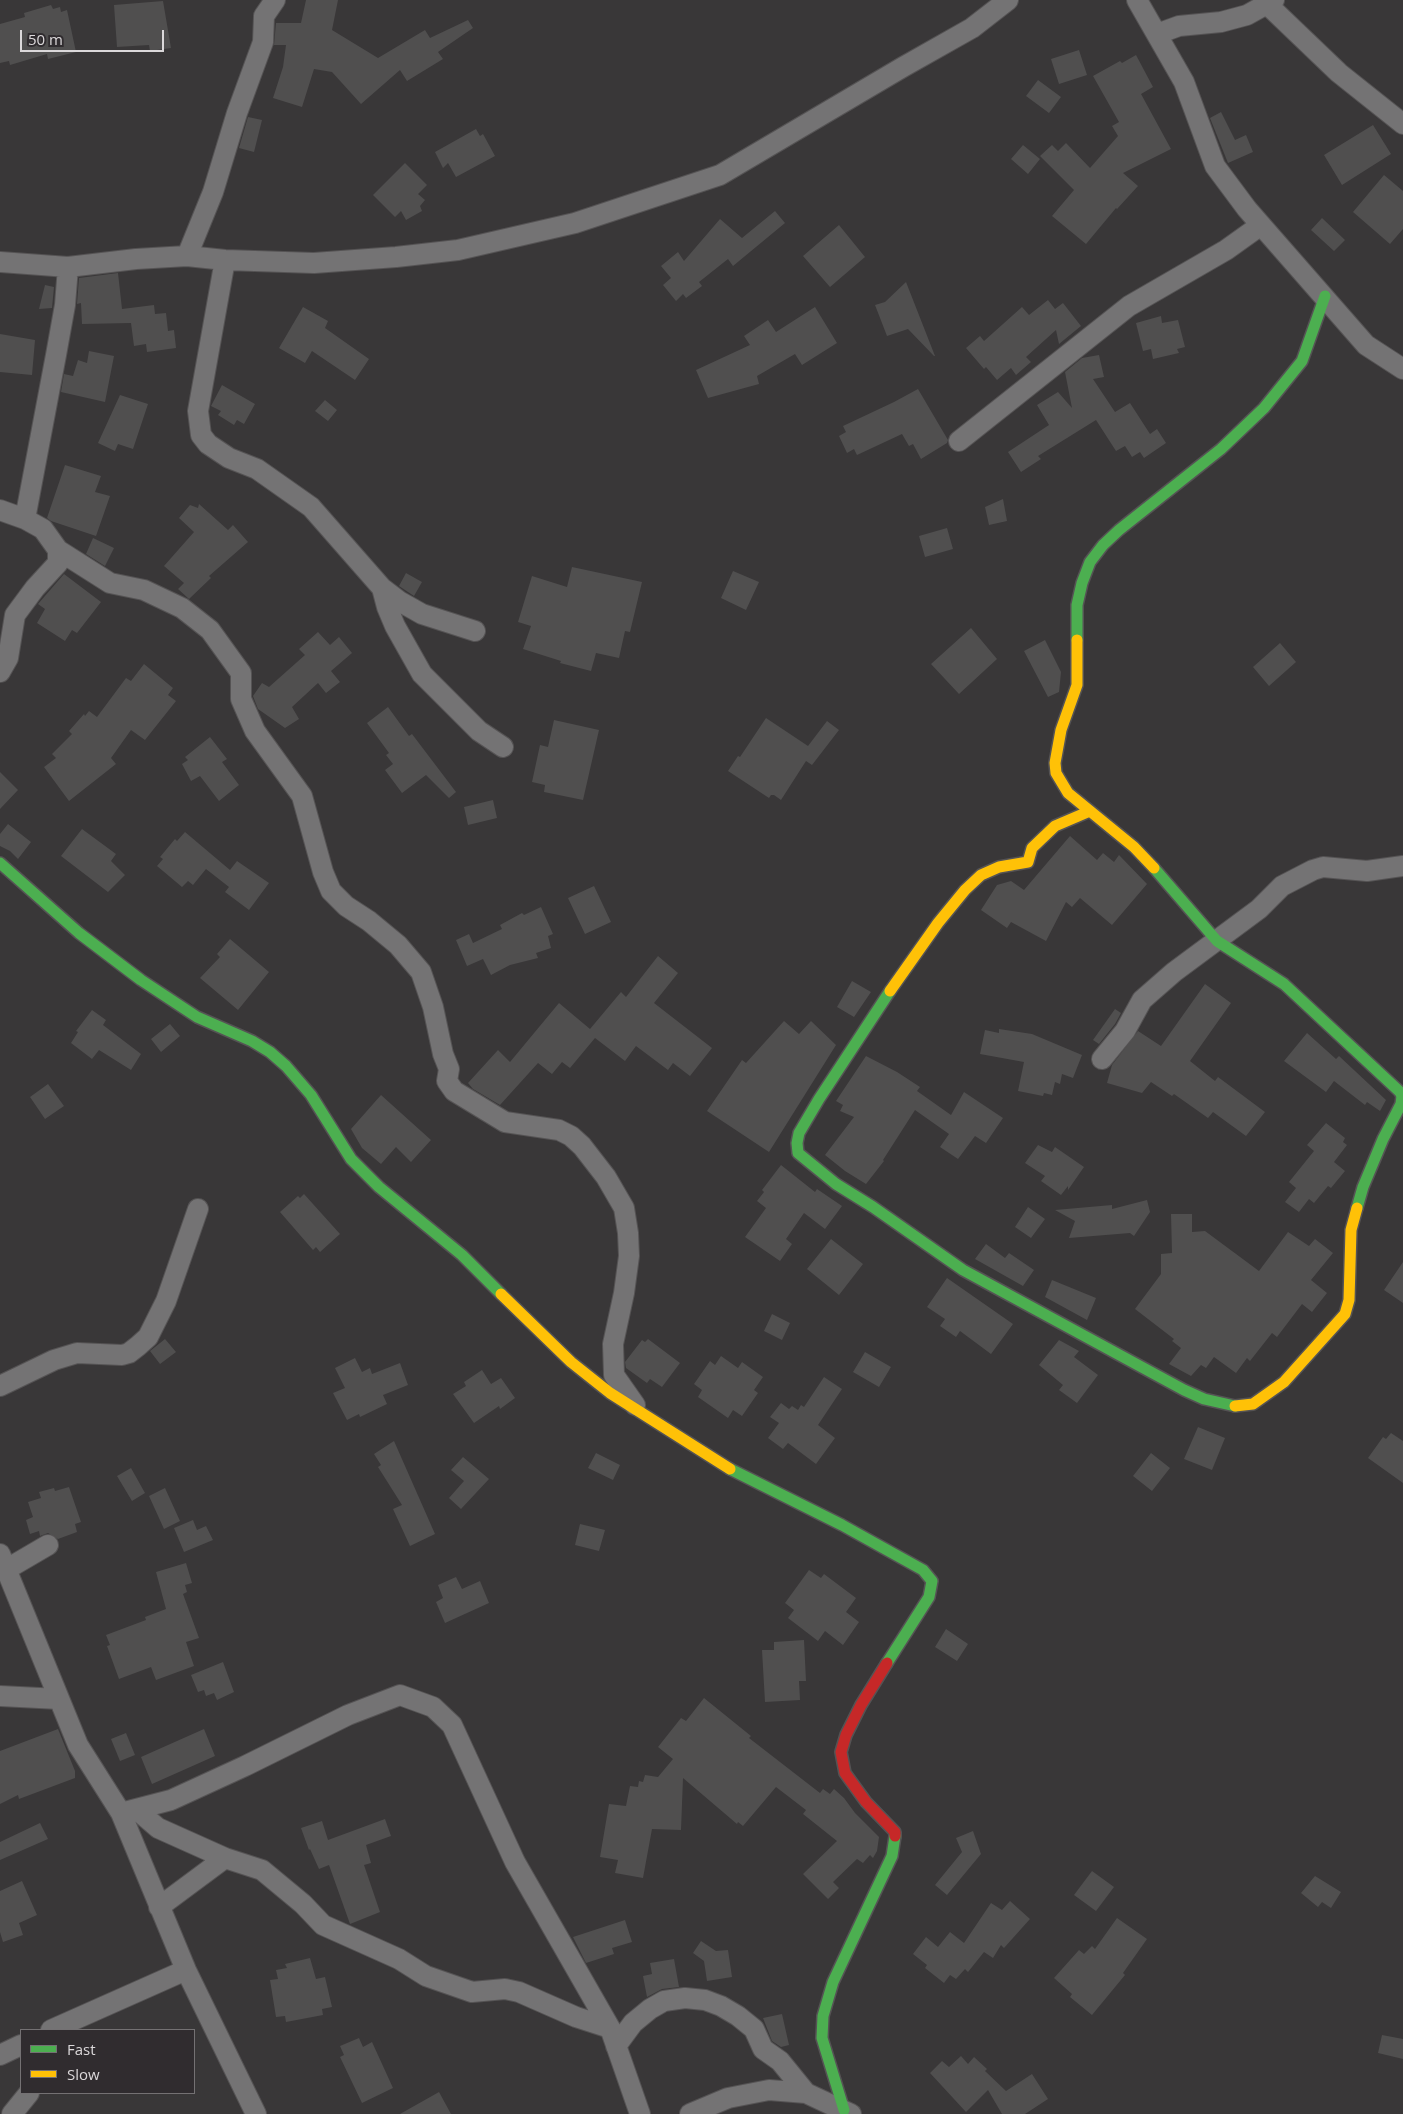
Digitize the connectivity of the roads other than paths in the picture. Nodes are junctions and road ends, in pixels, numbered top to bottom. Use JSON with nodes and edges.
{"nodes":[{"id":1,"x":275,"y":0,"type":"edge"},
{"id":2,"x":1008,"y":0,"type":"edge"},
{"id":3,"x":1137,"y":0,"type":"edge"},
{"id":4,"x":1271,"y":2,"type":"edge"},
{"id":5,"x":1158,"y":34,"type":"junction"},
{"id":6,"x":1403,"y":124,"type":"edge"},
{"id":7,"x":1261,"y":225,"type":"junction"},
{"id":8,"x":187,"y":256,"type":"junction"},
{"id":9,"x":1,"y":258,"type":"edge"},
{"id":10,"x":225,"y":260,"type":"junction"},
{"id":11,"x":68,"y":267,"type":"junction"},
{"id":12,"x":1325,"y":296,"type":"junction"},
{"id":13,"x":1403,"y":369,"type":"edge"},
{"id":14,"x":959,"y":442,"type":"dead end"},
{"id":15,"x":0,"y":510,"type":"edge"},
{"id":16,"x":25,"y":519,"type":"junction"},
{"id":17,"x":58,"y":550,"type":"junction"},
{"id":18,"x":382,"y":588,"type":"junction"},
{"id":19,"x":475,"y":630,"type":"dead end"},
{"id":20,"x":0,"y":672,"type":"edge"},
{"id":21,"x":503,"y":746,"type":"dead end"},
{"id":22,"x":1090,"y":811,"type":"junction"},
{"id":23,"x":0,"y":863,"type":"edge"},
{"id":24,"x":1403,"y":866,"type":"edge"},
{"id":25,"x":1216,"y":941,"type":"junction"},
{"id":26,"x":1102,"y":1059,"type":"dead end"},
{"id":27,"x":198,"y":1209,"type":"dead end"},
{"id":28,"x":0,"y":1386,"type":"edge"},
{"id":29,"x":641,"y":1414,"type":"junction"},
{"id":30,"x":48,"y":1545,"type":"dead end"},
{"id":31,"x":4,"y":1561,"type":"edge"},
{"id":32,"x":0,"y":1696,"type":"edge"},
{"id":33,"x":59,"y":1699,"type":"junction"},
{"id":34,"x":129,"y":1811,"type":"junction"},
{"id":35,"x":225,"y":1858,"type":"junction"},
{"id":36,"x":160,"y":1907,"type":"junction"},
{"id":37,"x":186,"y":1970,"type":"junction"},
{"id":38,"x":78,"y":2022,"type":"edge"},
{"id":39,"x":54,"y":2029,"type":"edge"},
{"id":40,"x":613,"y":2037,"type":"junction"},
{"id":41,"x":20,"y":2045,"type":"edge"},
{"id":42,"x":0,"y":2055,"type":"edge"},
{"id":43,"x":806,"y":2093,"type":"junction"},
{"id":44,"x":28,"y":2094,"type":"edge"},
{"id":45,"x":728,"y":2106,"type":"edge"},
{"id":46,"x":847,"y":2112,"type":"edge"},
{"id":47,"x":12,"y":2114,"type":"edge"},
{"id":48,"x":256,"y":2114,"type":"edge"},
{"id":49,"x":640,"y":2114,"type":"edge"},
{"id":50,"x":690,"y":2114,"type":"edge"}],
"edges":[{"from":1,"to":8,"type":"street"},
{"from":2,"to":10,"type":"street"},
{"from":3,"to":5,"type":"street"},
{"from":4,"to":5,"type":"street"},
{"from":4,"to":6,"type":"street"},
{"from":5,"to":7,"type":"street"},
{"from":7,"to":12,"type":"street"},
{"from":7,"to":14,"type":"street"},
{"from":8,"to":10,"type":"street"},
{"from":8,"to":11,"type":"street"},
{"from":9,"to":11,"type":"street"},
{"from":10,"to":18,"type":"street"},
{"from":11,"to":16,"type":"street"},
{"from":12,"to":13,"type":"street"},
{"from":12,"to":22,"type":"street"},
{"from":15,"to":16,"type":"street"},
{"from":16,"to":17,"type":"street"},
{"from":17,"to":20,"type":"street"},
{"from":17,"to":29,"type":"street"},
{"from":18,"to":19,"type":"street"},
{"from":18,"to":21,"type":"street"},
{"from":22,"to":25,"type":"street"},
{"from":22,"to":25,"type":"street"},
{"from":23,"to":29,"type":"street"},
{"from":24,"to":25,"type":"street"},
{"from":25,"to":26,"type":"street"},
{"from":27,"to":28,"type":"street"},
{"from":29,"to":46,"type":"street"},
{"from":30,"to":31,"type":"street"},
{"from":31,"to":33,"type":"street"},
{"from":32,"to":33,"type":"street"},
{"from":33,"to":34,"type":"street"},
{"from":34,"to":35,"type":"street"},
{"from":34,"to":36,"type":"street"},
{"from":34,"to":40,"type":"street"},
{"from":35,"to":36,"type":"street"},
{"from":35,"to":40,"type":"street"},
{"from":36,"to":37,"type":"street"},
{"from":37,"to":38,"type":"street"},
{"from":37,"to":48,"type":"street"},
{"from":38,"to":39,"type":"street"},
{"from":40,"to":43,"type":"street"},
{"from":40,"to":49,"type":"street"},
{"from":41,"to":42,"type":"street"},
{"from":43,"to":45,"type":"street"},
{"from":43,"to":46,"type":"street"},
{"from":44,"to":47,"type":"street"},
{"from":45,"to":50,"type":"street"}]}
